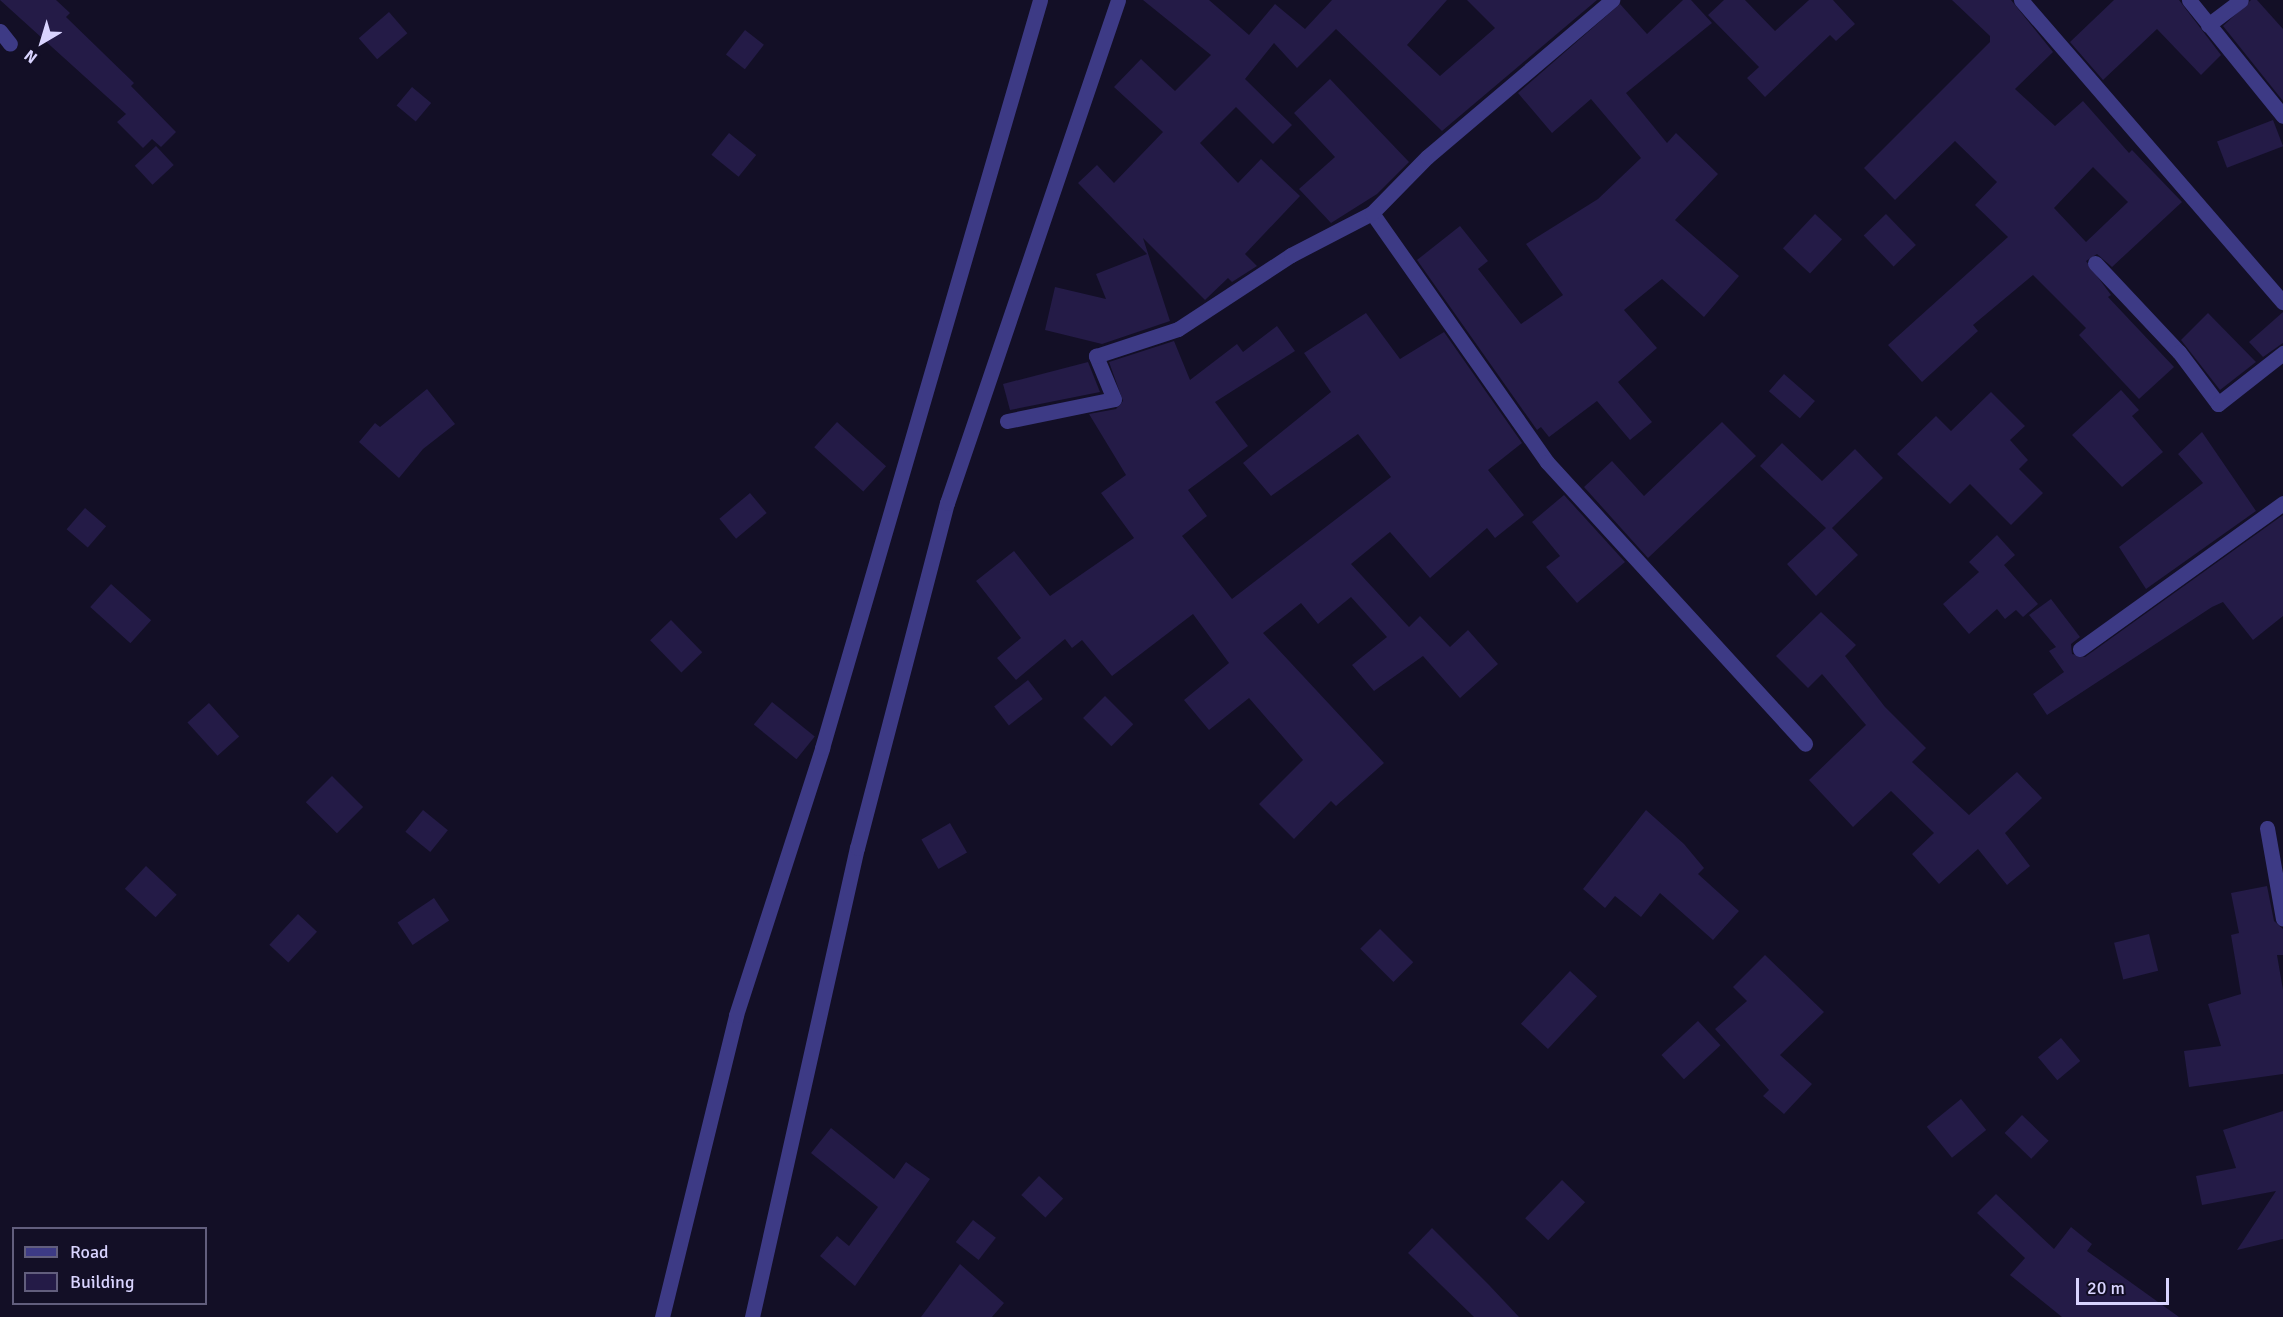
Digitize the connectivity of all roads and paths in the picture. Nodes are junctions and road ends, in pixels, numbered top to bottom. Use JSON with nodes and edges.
{"nodes":[{"id":1,"x":1040,"y":0,"type":"edge"},
{"id":2,"x":1118,"y":0,"type":"edge"},
{"id":3,"x":1612,"y":0,"type":"edge"},
{"id":4,"x":2020,"y":0,"type":"edge"},
{"id":5,"x":2189,"y":0,"type":"edge"},
{"id":6,"x":2241,"y":0,"type":"edge"},
{"id":7,"x":2208,"y":25,"type":"junction"},
{"id":8,"x":0,"y":31,"type":"edge"},
{"id":9,"x":10,"y":44,"type":"dead end"},
{"id":10,"x":2283,"y":116,"type":"edge"},
{"id":11,"x":1372,"y":213,"type":"junction"},
{"id":12,"x":2095,"y":263,"type":"dead end"},
{"id":13,"x":2283,"y":302,"type":"edge"},
{"id":14,"x":2283,"y":353,"type":"edge"},
{"id":15,"x":1007,"y":421,"type":"dead end"},
{"id":16,"x":2283,"y":503,"type":"edge"},
{"id":17,"x":2080,"y":649,"type":"dead end"},
{"id":18,"x":1805,"y":744,"type":"dead end"},
{"id":19,"x":2267,"y":828,"type":"dead end"},
{"id":20,"x":2283,"y":919,"type":"edge"},
{"id":21,"x":662,"y":1317,"type":"edge"},
{"id":22,"x":753,"y":1317,"type":"edge"}],
"edges":[{"from":1,"to":21,"type":"street"},
{"from":2,"to":22,"type":"street"},
{"from":3,"to":11,"type":"street"},
{"from":4,"to":13,"type":"street"},
{"from":5,"to":7,"type":"street"},
{"from":6,"to":7,"type":"street"},
{"from":7,"to":10,"type":"street"},
{"from":8,"to":9,"type":"street"},
{"from":11,"to":15,"type":"street"},
{"from":11,"to":18,"type":"street"},
{"from":12,"to":14,"type":"street"},
{"from":16,"to":17,"type":"street"},
{"from":19,"to":20,"type":"street"}]}
